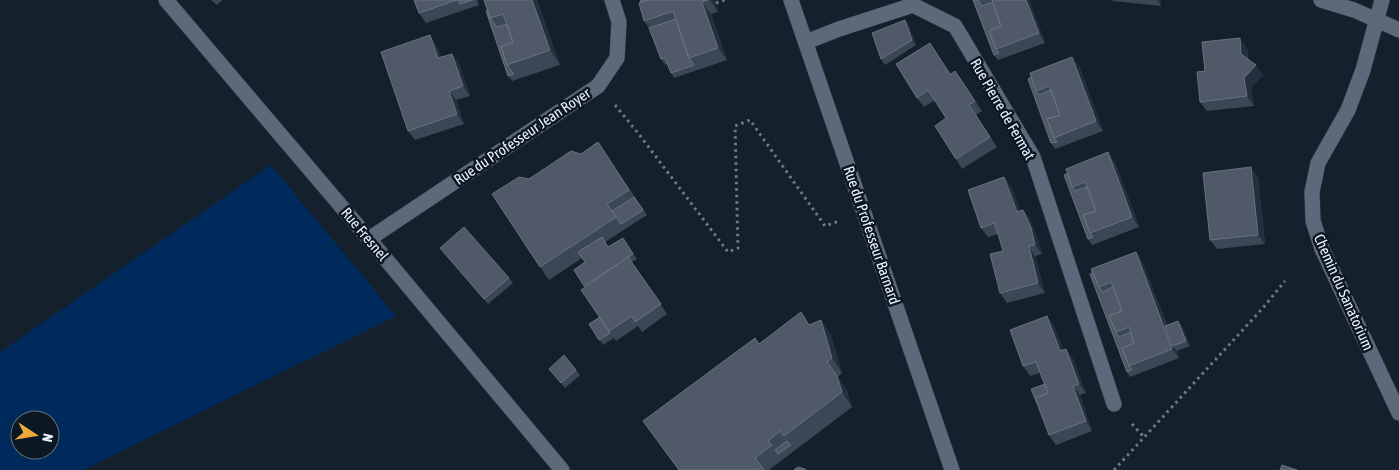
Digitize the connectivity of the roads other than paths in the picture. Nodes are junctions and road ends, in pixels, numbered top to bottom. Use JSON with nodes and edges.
{"nodes":[{"id":1,"x":166,"y":0,"type":"edge"},
{"id":2,"x":612,"y":0,"type":"edge"},
{"id":3,"x":791,"y":0,"type":"edge"},
{"id":4,"x":1321,"y":0,"type":"edge"},
{"id":5,"x":1382,"y":0,"type":"edge"},
{"id":6,"x":1377,"y":20,"type":"junction"},
{"id":7,"x":1399,"y":30,"type":"edge"},
{"id":8,"x":806,"y":42,"type":"junction"},
{"id":9,"x":369,"y":239,"type":"junction"},
{"id":10,"x":1114,"y":404,"type":"dead end"},
{"id":11,"x":1399,"y":413,"type":"edge"},
{"id":12,"x":562,"y":470,"type":"edge"},
{"id":13,"x":952,"y":470,"type":"edge"}],
"edges":[{"from":1,"to":9,"type":"street","name":"Rue Fresnel"},
{"from":2,"to":9,"type":"street","name":"Rue du Professeur Jean Royer"},
{"from":3,"to":8,"type":"street","name":"Rue du Professeur Barnard"},
{"from":4,"to":6,"type":"street"},
{"from":5,"to":6,"type":"street","name":"Chemin du Sanatorium"},
{"from":6,"to":7,"type":"street"},
{"from":6,"to":11,"type":"street","name":"Chemin du Sanatorium"},
{"from":8,"to":10,"type":"street","name":"Rue Pierre de Fermat"},
{"from":8,"to":13,"type":"street","name":"Rue du Professeur Barnard"},
{"from":9,"to":12,"type":"street","name":"Rue Fresnel"}]}
